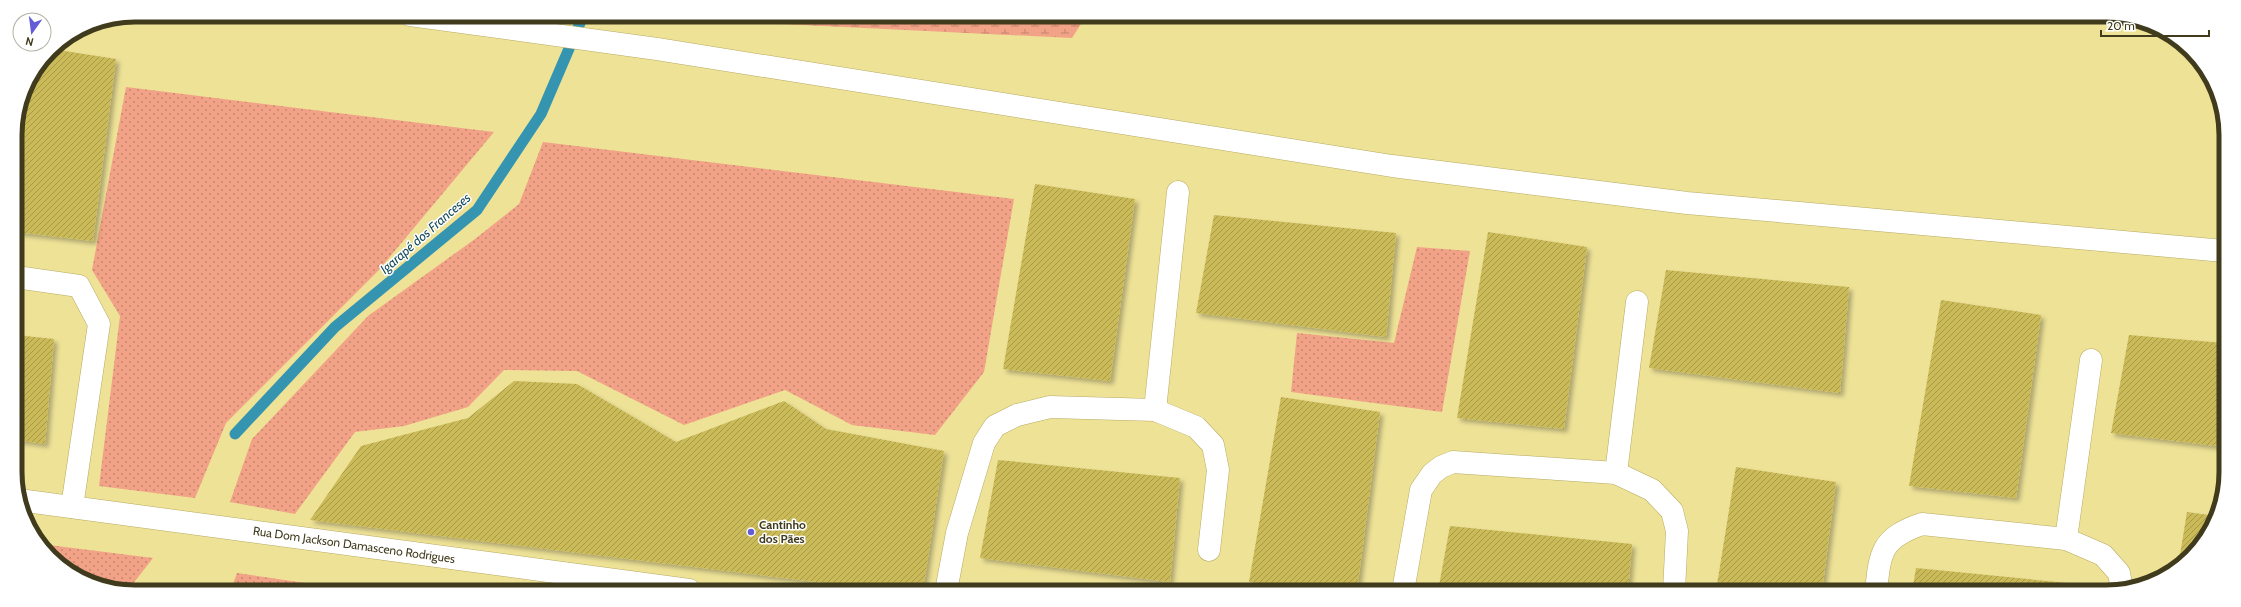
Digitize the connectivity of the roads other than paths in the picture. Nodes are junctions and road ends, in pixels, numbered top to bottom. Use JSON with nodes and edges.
{"nodes":[{"id":1,"x":460,"y":22,"type":"edge"},
{"id":2,"x":1178,"y":192,"type":"dead end"},
{"id":3,"x":2219,"y":251,"type":"edge"},
{"id":4,"x":22,"y":278,"type":"edge"},
{"id":5,"x":1637,"y":302,"type":"dead end"},
{"id":6,"x":2091,"y":360,"type":"dead end"},
{"id":7,"x":1155,"y":410,"type":"junction"},
{"id":8,"x":1616,"y":473,"type":"junction"},
{"id":9,"x":26,"y":501,"type":"edge"},
{"id":10,"x":72,"y":507,"type":"junction"},
{"id":11,"x":2066,"y":538,"type":"junction"},
{"id":12,"x":1209,"y":550,"type":"dead end"},
{"id":13,"x":2121,"y":584,"type":"edge"},
{"id":14,"x":652,"y":585,"type":"edge"},
{"id":15,"x":947,"y":585,"type":"edge"},
{"id":16,"x":1404,"y":585,"type":"edge"},
{"id":17,"x":1674,"y":585,"type":"edge"},
{"id":18,"x":1877,"y":585,"type":"edge"}],
"edges":[{"from":1,"to":3,"type":"street"},
{"from":2,"to":7,"type":"street"},
{"from":4,"to":10,"type":"street"},
{"from":5,"to":8,"type":"street"},
{"from":6,"to":11,"type":"street"},
{"from":7,"to":12,"type":"street"},
{"from":7,"to":15,"type":"street"},
{"from":8,"to":16,"type":"street"},
{"from":8,"to":17,"type":"street"},
{"from":9,"to":10,"type":"street","name":"Rua Dom Jackson Damasceno Rodrigues"},
{"from":10,"to":14,"type":"street","name":"Rua Dom Jackson Damasceno Rodrigues"},
{"from":11,"to":13,"type":"street"},
{"from":11,"to":18,"type":"street"}]}
